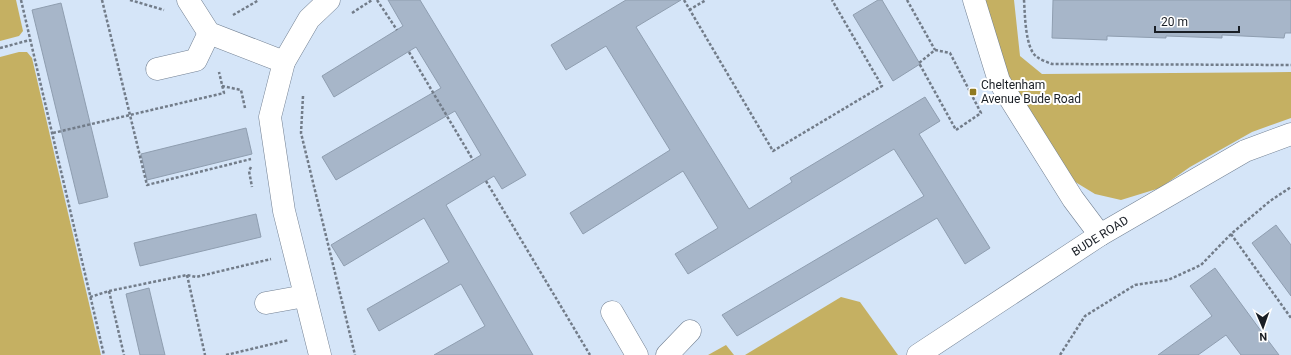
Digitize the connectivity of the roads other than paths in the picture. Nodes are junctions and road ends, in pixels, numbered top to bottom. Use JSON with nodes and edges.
{"nodes":[{"id":1,"x":188,"y":0,"type":"edge"},
{"id":2,"x":329,"y":0,"type":"edge"},
{"id":3,"x":974,"y":0,"type":"edge"},
{"id":4,"x":209,"y":33,"type":"junction"},
{"id":5,"x":284,"y":62,"type":"junction"},
{"id":6,"x":157,"y":69,"type":"dead end"},
{"id":7,"x":1291,"y":134,"type":"edge"},
{"id":8,"x":1100,"y":235,"type":"junction"},
{"id":9,"x":305,"y":296,"type":"junction"},
{"id":10,"x":266,"y":303,"type":"dead end"},
{"id":11,"x":612,"y":312,"type":"dead end"},
{"id":12,"x":690,"y":331,"type":"dead end"},
{"id":13,"x":320,"y":355,"type":"edge"},
{"id":14,"x":636,"y":355,"type":"edge"},
{"id":15,"x":667,"y":355,"type":"edge"},
{"id":16,"x":918,"y":355,"type":"edge"}],
"edges":[{"from":1,"to":4,"type":"street"},
{"from":2,"to":5,"type":"street"},
{"from":3,"to":8,"type":"street"},
{"from":4,"to":5,"type":"street"},
{"from":4,"to":6,"type":"street"},
{"from":5,"to":9,"type":"street"},
{"from":7,"to":8,"type":"street","name":"BUDE ROAD"},
{"from":8,"to":16,"type":"street","name":"BUDE ROAD"},
{"from":9,"to":10,"type":"street"},
{"from":9,"to":13,"type":"street"},
{"from":11,"to":14,"type":"street"},
{"from":12,"to":15,"type":"street"}]}
